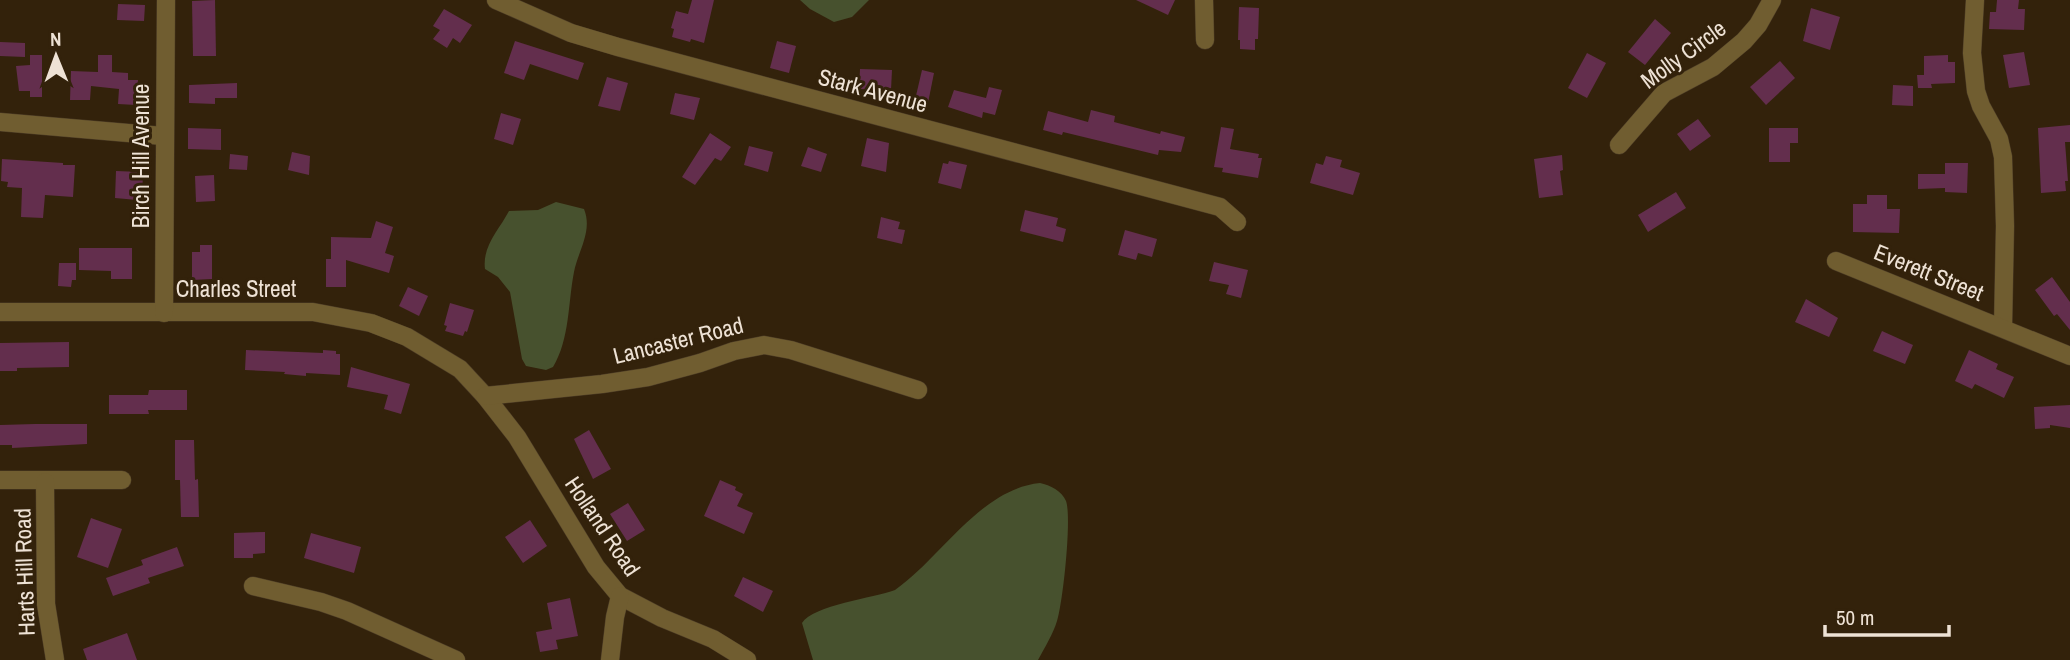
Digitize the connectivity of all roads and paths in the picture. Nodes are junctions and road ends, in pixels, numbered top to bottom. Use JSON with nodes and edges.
{"nodes":[{"id":1,"x":166,"y":0,"type":"edge"},
{"id":2,"x":496,"y":0,"type":"edge"},
{"id":3,"x":1204,"y":0,"type":"edge"},
{"id":4,"x":1772,"y":0,"type":"edge"},
{"id":5,"x":1975,"y":0,"type":"edge"},
{"id":6,"x":1205,"y":40,"type":"dead end"},
{"id":7,"x":0,"y":122,"type":"edge"},
{"id":8,"x":163,"y":136,"type":"junction"},
{"id":9,"x":1619,"y":145,"type":"dead end"},
{"id":10,"x":1237,"y":222,"type":"dead end"},
{"id":11,"x":1836,"y":261,"type":"dead end"},
{"id":12,"x":0,"y":312,"type":"edge"},
{"id":13,"x":164,"y":313,"type":"junction"},
{"id":14,"x":2003,"y":328,"type":"junction"},
{"id":15,"x":2070,"y":356,"type":"edge"},
{"id":16,"x":460,"y":369,"type":"joint"},
{"id":17,"x":918,"y":390,"type":"dead end"},
{"id":18,"x":485,"y":396,"type":"junction"},
{"id":19,"x":0,"y":480,"type":"edge"},
{"id":20,"x":122,"y":480,"type":"dead end"},
{"id":21,"x":45,"y":482,"type":"junction"},
{"id":22,"x":253,"y":586,"type":"dead end"},
{"id":23,"x":620,"y":596,"type":"junction"},
{"id":24,"x":55,"y":660,"type":"edge"},
{"id":25,"x":456,"y":660,"type":"edge"},
{"id":26,"x":610,"y":660,"type":"edge"},
{"id":27,"x":747,"y":660,"type":"edge"}],
"edges":[{"from":1,"to":8,"type":"street","name":"Birch Hill Avenue"},
{"from":2,"to":10,"type":"street","name":"Stark Avenue"},
{"from":3,"to":6,"type":"street"},
{"from":4,"to":9,"type":"street","name":"Molly Circle"},
{"from":5,"to":14,"type":"street"},
{"from":7,"to":8,"type":"street"},
{"from":8,"to":13,"type":"street","name":"Birch Hill Avenue"},
{"from":11,"to":14,"type":"street","name":"Everett Street"},
{"from":12,"to":13,"type":"street","name":"Charles Street"},
{"from":13,"to":16,"type":"street","name":"Charles Street"},
{"from":14,"to":15,"type":"street","name":"Everett Street"},
{"from":16,"to":18,"type":"street","name":"Holland Road"},
{"from":17,"to":18,"type":"street","name":"Lancaster Road"},
{"from":18,"to":23,"type":"street","name":"Holland Road"},
{"from":19,"to":21,"type":"street"},
{"from":20,"to":21,"type":"street"},
{"from":21,"to":24,"type":"street","name":"Harts Hill Road"},
{"from":22,"to":25,"type":"street"},
{"from":23,"to":26,"type":"street"},
{"from":23,"to":27,"type":"street","name":"Holland Road"}]}
